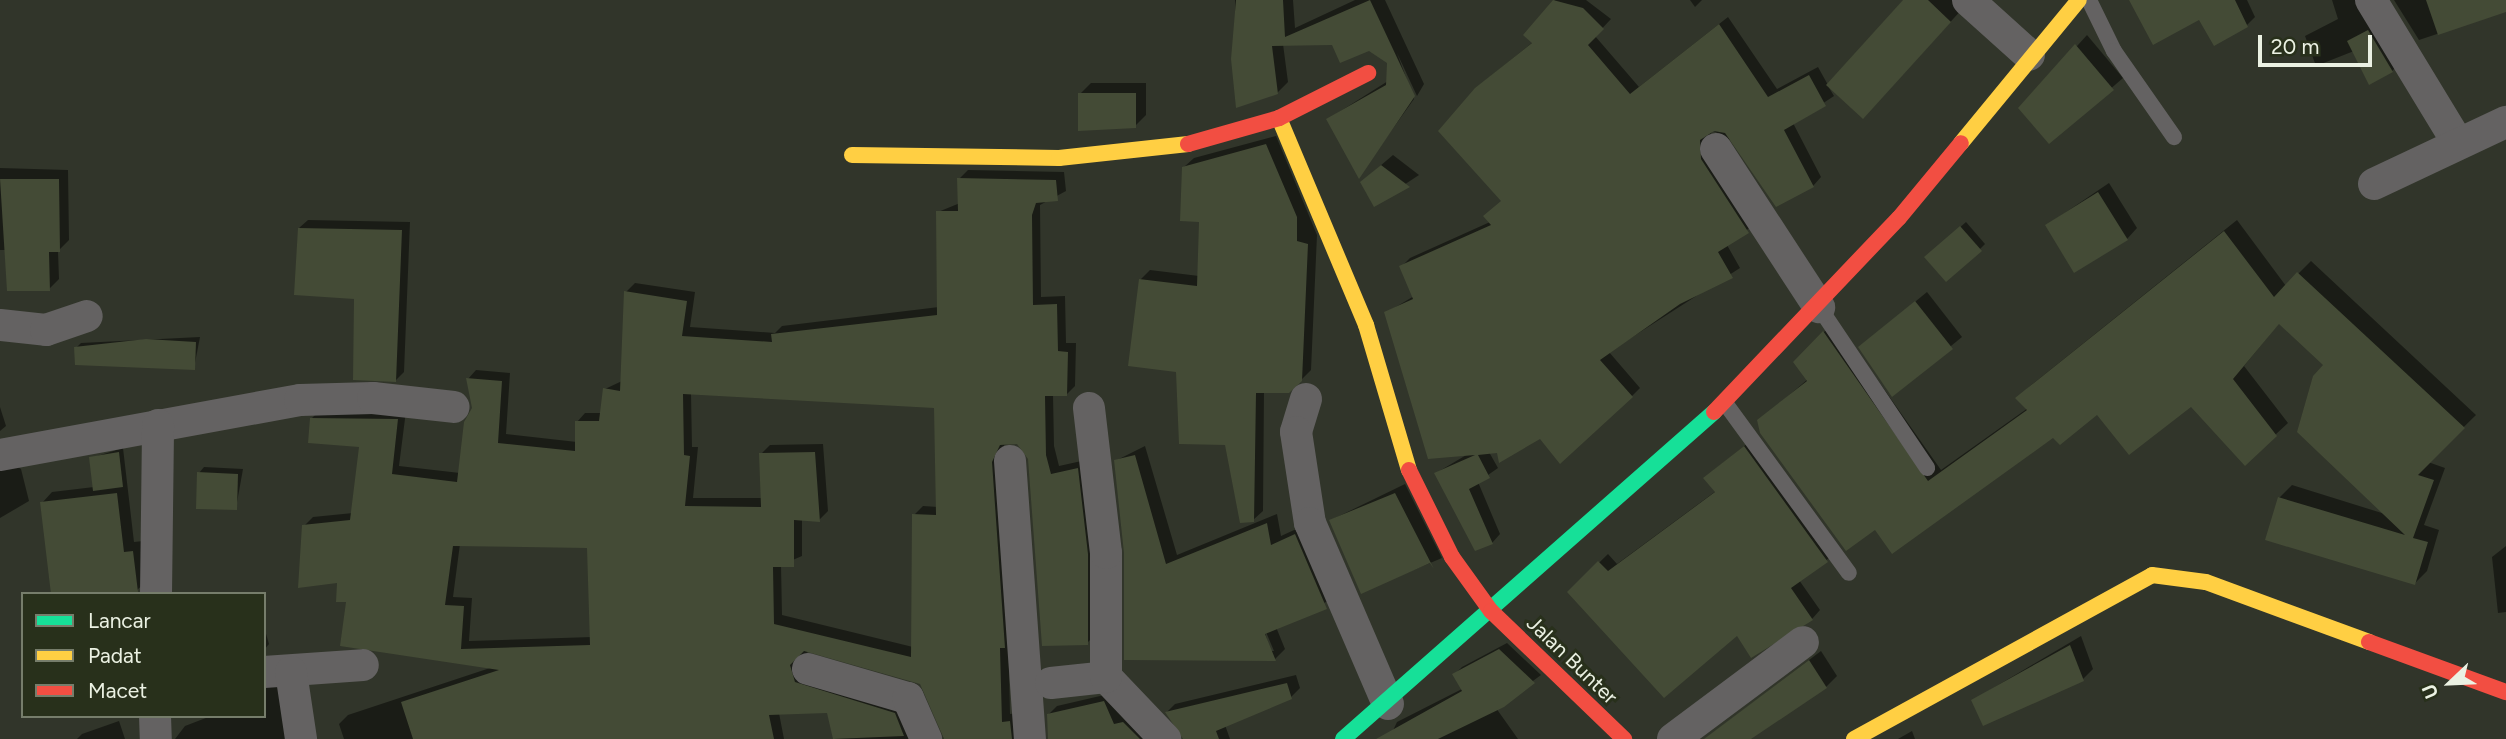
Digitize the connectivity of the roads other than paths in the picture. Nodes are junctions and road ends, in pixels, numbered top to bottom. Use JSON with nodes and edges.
{"nodes":[{"id":1,"x":1968,"y":0,"type":"edge"},
{"id":2,"x":2079,"y":0,"type":"edge"},
{"id":3,"x":2089,"y":0,"type":"edge"},
{"id":4,"x":2371,"y":0,"type":"edge"},
{"id":5,"x":2029,"y":55,"type":"junction"},
{"id":6,"x":1368,"y":73,"type":"dead end"},
{"id":7,"x":1279,"y":118,"type":"junction"},
{"id":8,"x":2506,"y":122,"type":"edge"},
{"id":9,"x":2174,"y":138,"type":"dead end"},
{"id":10,"x":2458,"y":143,"type":"junction"},
{"id":11,"x":1716,"y":149,"type":"dead end"},
{"id":12,"x":852,"y":155,"type":"dead end"},
{"id":13,"x":2374,"y":184,"type":"dead end"},
{"id":14,"x":1819,"y":307,"type":"junction"},
{"id":15,"x":88,"y":316,"type":"dead end"},
{"id":16,"x":0,"y":326,"type":"edge"},
{"id":17,"x":1306,"y":399,"type":"dead end"},
{"id":18,"x":1725,"y":403,"type":"junction"},
{"id":19,"x":454,"y":407,"type":"dead end"},
{"id":20,"x":1089,"y":408,"type":"dead end"},
{"id":21,"x":158,"y":425,"type":"junction"},
{"id":22,"x":2,"y":446,"type":"edge"},
{"id":23,"x":1010,"y":461,"type":"dead end"},
{"id":24,"x":1927,"y":468,"type":"dead end"},
{"id":25,"x":1849,"y":573,"type":"dead end"},
{"id":26,"x":156,"y":592,"type":"edge"},
{"id":27,"x":1491,"y":611,"type":"junction"},
{"id":28,"x":1803,"y":642,"type":"dead end"},
{"id":29,"x":363,"y":665,"type":"dead end"},
{"id":30,"x":808,"y":669,"type":"dead end"},
{"id":31,"x":278,"y":672,"type":"edge"},
{"id":32,"x":1106,"y":677,"type":"junction"},
{"id":33,"x":1051,"y":683,"type":"dead end"},
{"id":34,"x":2506,"y":692,"type":"edge"},
{"id":35,"x":1388,"y":704,"type":"junction"},
{"id":36,"x":155,"y":718,"type":"edge"},
{"id":37,"x":156,"y":739,"type":"edge"},
{"id":38,"x":301,"y":739,"type":"edge"},
{"id":39,"x":926,"y":739,"type":"edge"},
{"id":40,"x":1030,"y":739,"type":"edge"},
{"id":41,"x":1165,"y":739,"type":"edge"},
{"id":42,"x":1343,"y":739,"type":"edge"},
{"id":43,"x":1624,"y":739,"type":"edge"},
{"id":44,"x":1674,"y":739,"type":"edge"},
{"id":45,"x":1854,"y":739,"type":"edge"}],
"edges":[{"from":1,"to":5,"type":"street"},
{"from":2,"to":5,"type":"street"},
{"from":3,"to":9,"type":"lane"},
{"from":4,"to":10,"type":"street"},
{"from":5,"to":14,"type":"street"},
{"from":6,"to":7,"type":"street"},
{"from":7,"to":12,"type":"street"},
{"from":7,"to":27,"type":"street","name":"Jalan Bunter"},
{"from":8,"to":10,"type":"street"},
{"from":10,"to":13,"type":"street"},
{"from":11,"to":14,"type":"street"},
{"from":14,"to":18,"type":"street"},
{"from":14,"to":24,"type":"lane"},
{"from":15,"to":16,"type":"street"},
{"from":17,"to":35,"type":"street"},
{"from":18,"to":25,"type":"lane"},
{"from":18,"to":27,"type":"street"},
{"from":19,"to":21,"type":"street"},
{"from":20,"to":32,"type":"street"},
{"from":21,"to":22,"type":"street"},
{"from":21,"to":26,"type":"street"},
{"from":23,"to":40,"type":"street"},
{"from":27,"to":35,"type":"street"},
{"from":27,"to":43,"type":"street","name":"Jalan Bunter"},
{"from":28,"to":44,"type":"street"},
{"from":29,"to":31,"type":"street"},
{"from":30,"to":39,"type":"street"},
{"from":31,"to":38,"type":"street"},
{"from":32,"to":33,"type":"street"},
{"from":32,"to":41,"type":"street"},
{"from":34,"to":45,"type":"street"},
{"from":35,"to":42,"type":"street"},
{"from":36,"to":37,"type":"street"}]}
